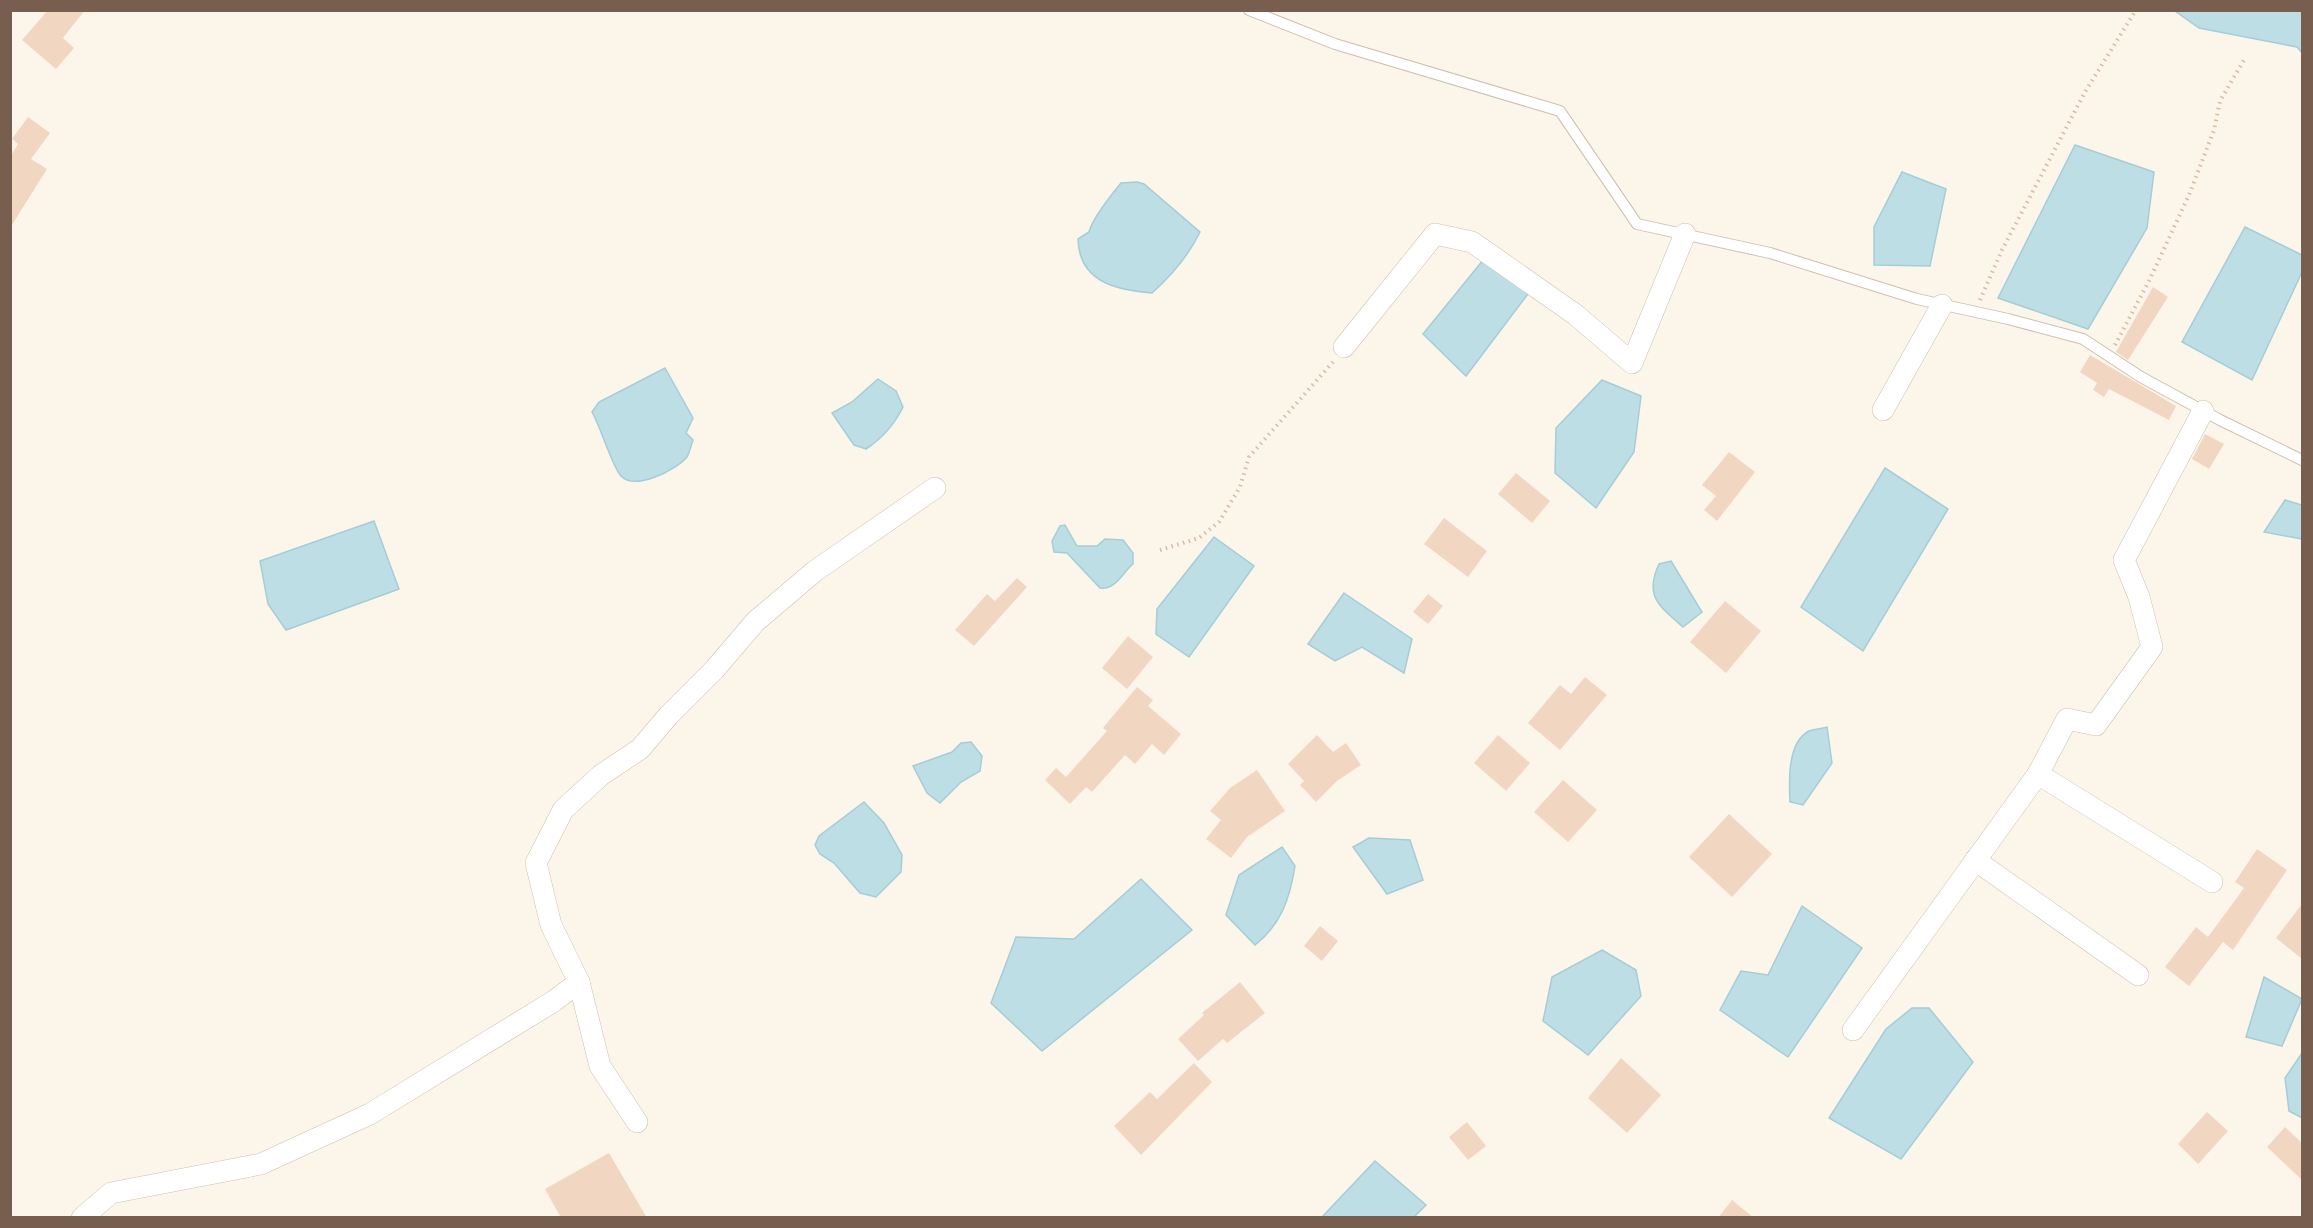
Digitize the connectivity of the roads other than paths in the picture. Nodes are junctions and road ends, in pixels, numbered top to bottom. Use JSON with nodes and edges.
{"nodes":[{"id":1,"x":1249,"y":10,"type":"edge"},
{"id":2,"x":1685,"y":234,"type":"junction"},
{"id":3,"x":1942,"y":305,"type":"junction"},
{"id":4,"x":1344,"y":347,"type":"road end"},
{"id":5,"x":1883,"y":410,"type":"dead end"},
{"id":6,"x":2203,"y":411,"type":"junction"},
{"id":7,"x":2302,"y":460,"type":"edge"},
{"id":8,"x":935,"y":488,"type":"dead end"},
{"id":9,"x":2038,"y":774,"type":"junction"},
{"id":10,"x":1975,"y":860,"type":"junction"},
{"id":11,"x":2212,"y":882,"type":"dead end"},
{"id":12,"x":2138,"y":975,"type":"dead end"},
{"id":13,"x":579,"y":982,"type":"junction"},
{"id":14,"x":1853,"y":1030,"type":"dead end"},
{"id":15,"x":637,"y":1122,"type":"dead end"},
{"id":16,"x":82,"y":1218,"type":"edge"}],
"edges":[{"from":1,"to":2,"type":"lane"},
{"from":2,"to":3,"type":"lane"},
{"from":2,"to":4,"type":"street"},
{"from":3,"to":5,"type":"street"},
{"from":3,"to":6,"type":"lane"},
{"from":6,"to":7,"type":"lane"},
{"from":6,"to":9,"type":"street"},
{"from":8,"to":13,"type":"street"},
{"from":9,"to":10,"type":"street"},
{"from":9,"to":11,"type":"street"},
{"from":10,"to":12,"type":"street"},
{"from":10,"to":14,"type":"street"},
{"from":13,"to":15,"type":"street"},
{"from":13,"to":16,"type":"street"}]}
